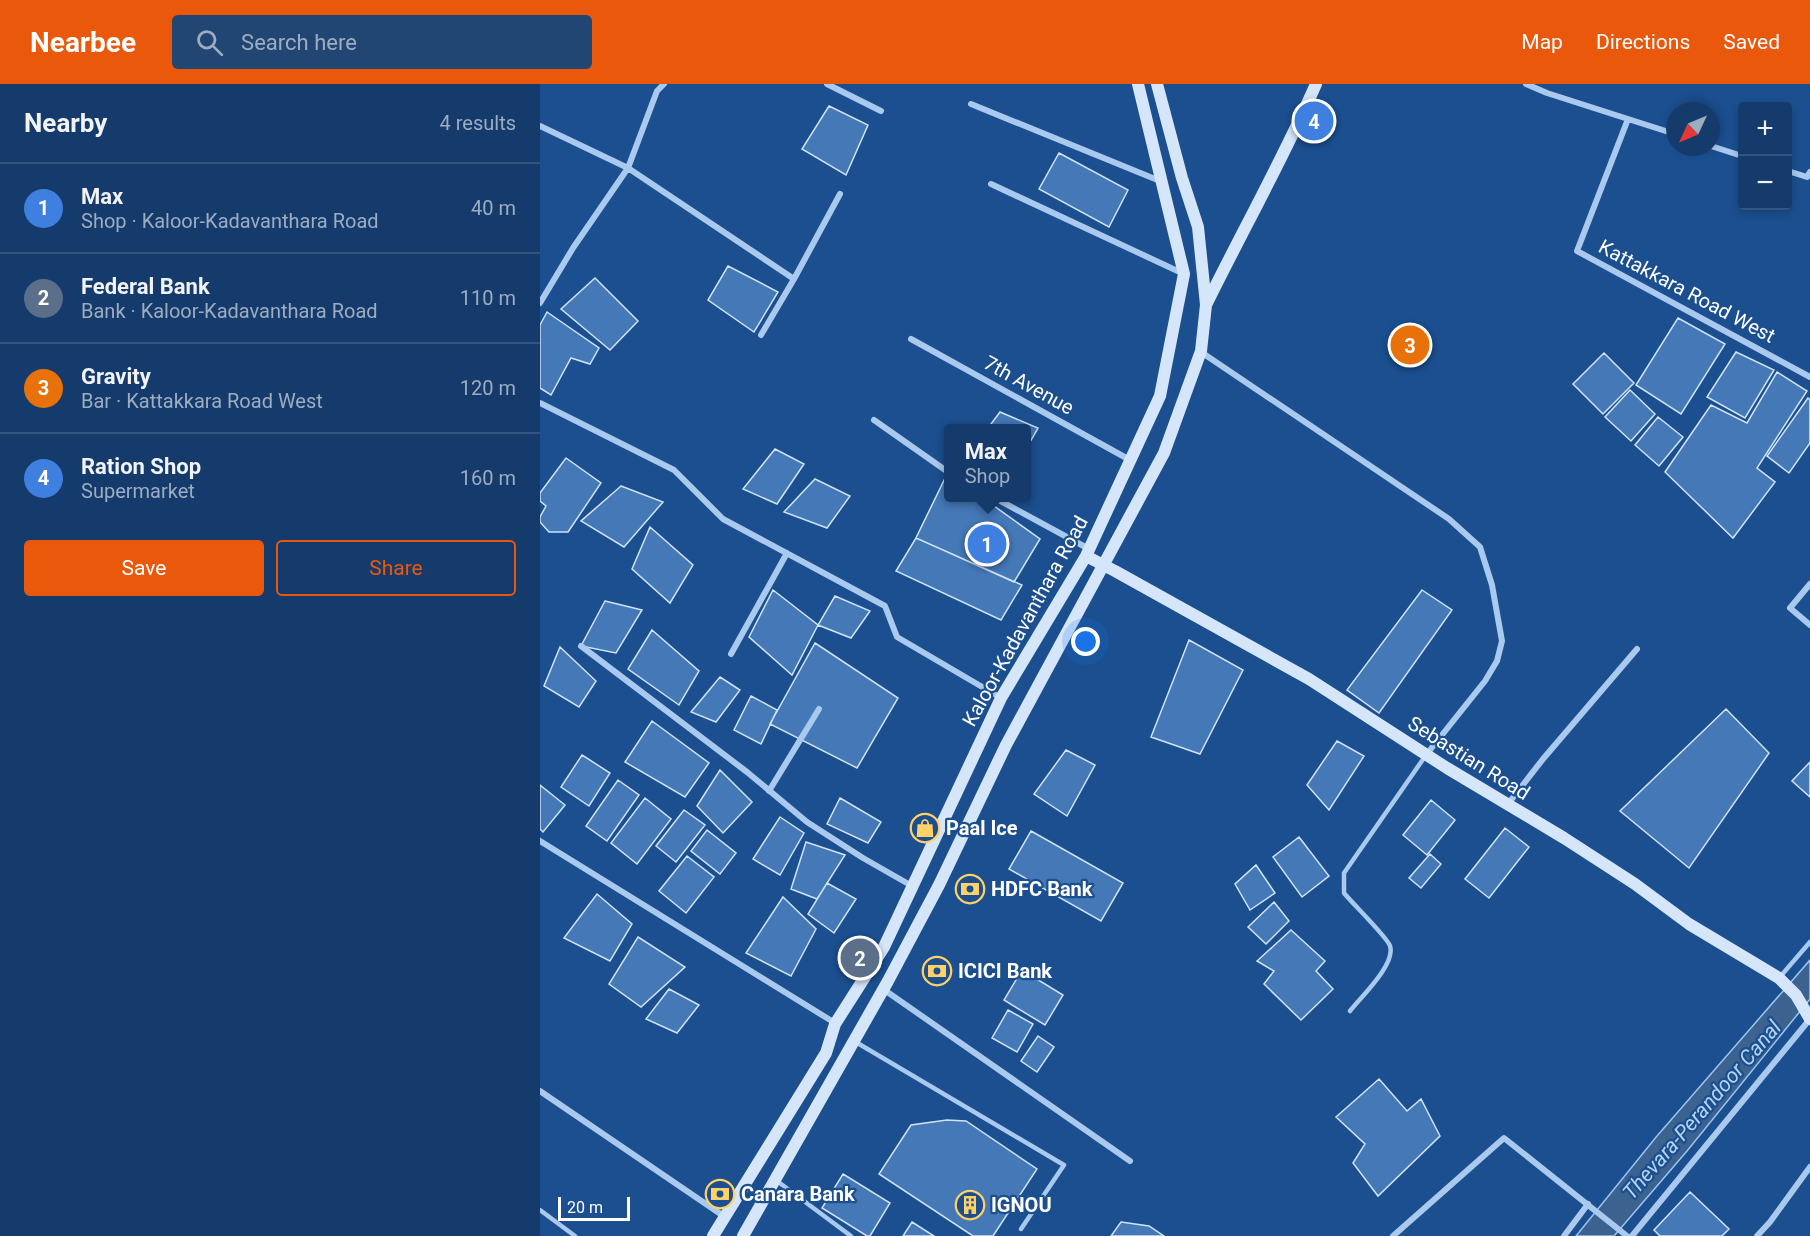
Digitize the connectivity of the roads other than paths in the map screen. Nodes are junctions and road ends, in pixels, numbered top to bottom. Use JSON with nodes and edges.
{"nodes":[{"id":1,"x":663,"y":84,"type":"edge"},
{"id":2,"x":827,"y":84,"type":"edge"},
{"id":3,"x":1138,"y":84,"type":"edge"},
{"id":4,"x":1157,"y":84,"type":"edge"},
{"id":5,"x":1316,"y":84,"type":"edge"},
{"id":6,"x":1526,"y":84,"type":"edge"},
{"id":7,"x":971,"y":104,"type":"dead end"},
{"id":8,"x":881,"y":111,"type":"dead end"},
{"id":9,"x":1628,"y":119,"type":"junction"},
{"id":10,"x":540,"y":126,"type":"edge"},
{"id":11,"x":1666,"y":131,"type":"edge"},
{"id":12,"x":1720,"y":149,"type":"edge"},
{"id":13,"x":1738,"y":154,"type":"edge"},
{"id":14,"x":628,"y":168,"type":"junction"},
{"id":15,"x":1792,"y":172,"type":"edge"},
{"id":16,"x":1810,"y":172,"type":"edge"},
{"id":17,"x":1160,"y":181,"type":"junction"},
{"id":18,"x":991,"y":184,"type":"dead end"},
{"id":19,"x":840,"y":194,"type":"dead end"},
{"id":20,"x":1184,"y":274,"type":"junction"},
{"id":21,"x":794,"y":279,"type":"junction"},
{"id":22,"x":540,"y":303,"type":"edge"},
{"id":23,"x":1206,"y":304,"type":"junction"},
{"id":24,"x":761,"y":335,"type":"dead end"},
{"id":25,"x":911,"y":339,"type":"dead end"},
{"id":26,"x":1201,"y":351,"type":"junction"},
{"id":27,"x":1810,"y":377,"type":"edge"},
{"id":28,"x":540,"y":404,"type":"edge"},
{"id":29,"x":874,"y":420,"type":"dead end"},
{"id":30,"x":1131,"y":461,"type":"junction"},
{"id":31,"x":944,"y":469,"type":"edge"},
{"id":32,"x":1002,"y":502,"type":"edge"},
{"id":33,"x":787,"y":553,"type":"junction"},
{"id":34,"x":1088,"y":553,"type":"junction"},
{"id":35,"x":1104,"y":565,"type":"junction"},
{"id":36,"x":1810,"y":584,"type":"edge"},
{"id":37,"x":1810,"y":625,"type":"edge"},
{"id":38,"x":581,"y":646,"type":"dead end"},
{"id":39,"x":1637,"y":649,"type":"dead end"},
{"id":40,"x":731,"y":654,"type":"dead end"},
{"id":41,"x":1001,"y":698,"type":"junction"},
{"id":42,"x":819,"y":709,"type":"dead end"},
{"id":43,"x":1426,"y":755,"type":"junction"},
{"id":44,"x":770,"y":791,"type":"junction"},
{"id":45,"x":1508,"y":805,"type":"junction"},
{"id":46,"x":540,"y":841,"type":"edge"},
{"id":47,"x":913,"y":886,"type":"junction"},
{"id":48,"x":1810,"y":942,"type":"edge"},
{"id":49,"x":1782,"y":981,"type":"junction"},
{"id":50,"x":883,"y":989,"type":"junction"},
{"id":51,"x":1350,"y":1011,"type":"dead end"},
{"id":52,"x":1809,"y":1017,"type":"edge"},
{"id":53,"x":835,"y":1024,"type":"junction"},
{"id":54,"x":854,"y":1041,"type":"junction"},
{"id":55,"x":540,"y":1091,"type":"edge"},
{"id":56,"x":1130,"y":1161,"type":"dead end"},
{"id":57,"x":1810,"y":1167,"type":"edge"},
{"id":58,"x":775,"y":1179,"type":"junction"},
{"id":59,"x":1588,"y":1204,"type":"junction"},
{"id":60,"x":540,"y":1210,"type":"edge"},
{"id":61,"x":725,"y":1217,"type":"junction"},
{"id":62,"x":1021,"y":1229,"type":"dead end"},
{"id":63,"x":575,"y":1236,"type":"edge"},
{"id":64,"x":713,"y":1236,"type":"edge"},
{"id":65,"x":743,"y":1236,"type":"edge"},
{"id":66,"x":851,"y":1236,"type":"edge"},
{"id":67,"x":1393,"y":1236,"type":"edge"},
{"id":68,"x":1564,"y":1236,"type":"edge"},
{"id":69,"x":1627,"y":1236,"type":"edge"},
{"id":70,"x":1632,"y":1236,"type":"edge"},
{"id":71,"x":1757,"y":1236,"type":"edge"}],
"edges":[{"from":1,"to":14,"type":"street"},
{"from":2,"to":8,"type":"street"},
{"from":3,"to":17,"type":"main road","name":"Kaloor-Kadavanthara Road"},
{"from":4,"to":23,"type":"main road"},
{"from":5,"to":23,"type":"main road"},
{"from":6,"to":9,"type":"street"},
{"from":7,"to":17,"type":"street"},
{"from":9,"to":11,"type":"street"},
{"from":9,"to":27,"type":"street","name":"Kattakkara Road West"},
{"from":10,"to":14,"type":"street"},
{"from":12,"to":13,"type":"street"},
{"from":14,"to":21,"type":"street"},
{"from":14,"to":22,"type":"street"},
{"from":15,"to":16,"type":"street"},
{"from":17,"to":20,"type":"main road","name":"Kaloor-Kadavanthara Road"},
{"from":18,"to":20,"type":"street"},
{"from":19,"to":21,"type":"street"},
{"from":20,"to":30,"type":"main road","name":"Kaloor-Kadavanthara Road"},
{"from":21,"to":24,"type":"street"},
{"from":23,"to":26,"type":"main road"},
{"from":25,"to":30,"type":"street","name":"7th Avenue"},
{"from":26,"to":35,"type":"main road"},
{"from":26,"to":43,"type":"street"},
{"from":28,"to":33,"type":"street"},
{"from":29,"to":31,"type":"street"},
{"from":30,"to":34,"type":"main road","name":"Kaloor-Kadavanthara Road"},
{"from":32,"to":34,"type":"street"},
{"from":33,"to":40,"type":"street"},
{"from":33,"to":41,"type":"street"},
{"from":34,"to":35,"type":"main road","name":"Sebastian Road"},
{"from":34,"to":41,"type":"main road","name":"Kaloor-Kadavanthara Road"},
{"from":35,"to":43,"type":"main road","name":"Sebastian Road"},
{"from":35,"to":50,"type":"main road"},
{"from":36,"to":37,"type":"street"},
{"from":38,"to":44,"type":"street"},
{"from":39,"to":45,"type":"street"},
{"from":41,"to":47,"type":"main road","name":"Kaloor-Kadavanthara Road"},
{"from":42,"to":44,"type":"street"},
{"from":43,"to":45,"type":"main road","name":"Sebastian Road"},
{"from":43,"to":51,"type":"lane"},
{"from":44,"to":47,"type":"street"},
{"from":45,"to":49,"type":"main road","name":"Sebastian Road"},
{"from":46,"to":53,"type":"street"},
{"from":47,"to":53,"type":"main road","name":"Kaloor-Kadavanthara Road"},
{"from":48,"to":49,"type":"lane"},
{"from":49,"to":52,"type":"main road","name":"Sebastian Road"},
{"from":50,"to":54,"type":"main road"},
{"from":50,"to":56,"type":"street"},
{"from":52,"to":70,"type":"street"},
{"from":53,"to":61,"type":"main road","name":"Kaloor-Kadavanthara Road"},
{"from":54,"to":58,"type":"main road"},
{"from":54,"to":62,"type":"lane"},
{"from":55,"to":61,"type":"street"},
{"from":57,"to":71,"type":"street"},
{"from":58,"to":65,"type":"main road"},
{"from":58,"to":66,"type":"lane"},
{"from":59,"to":67,"type":"street"},
{"from":59,"to":68,"type":"street"},
{"from":59,"to":69,"type":"street"},
{"from":60,"to":63,"type":"lane"},
{"from":61,"to":64,"type":"main road","name":"Kaloor-Kadavanthara Road"}]}
